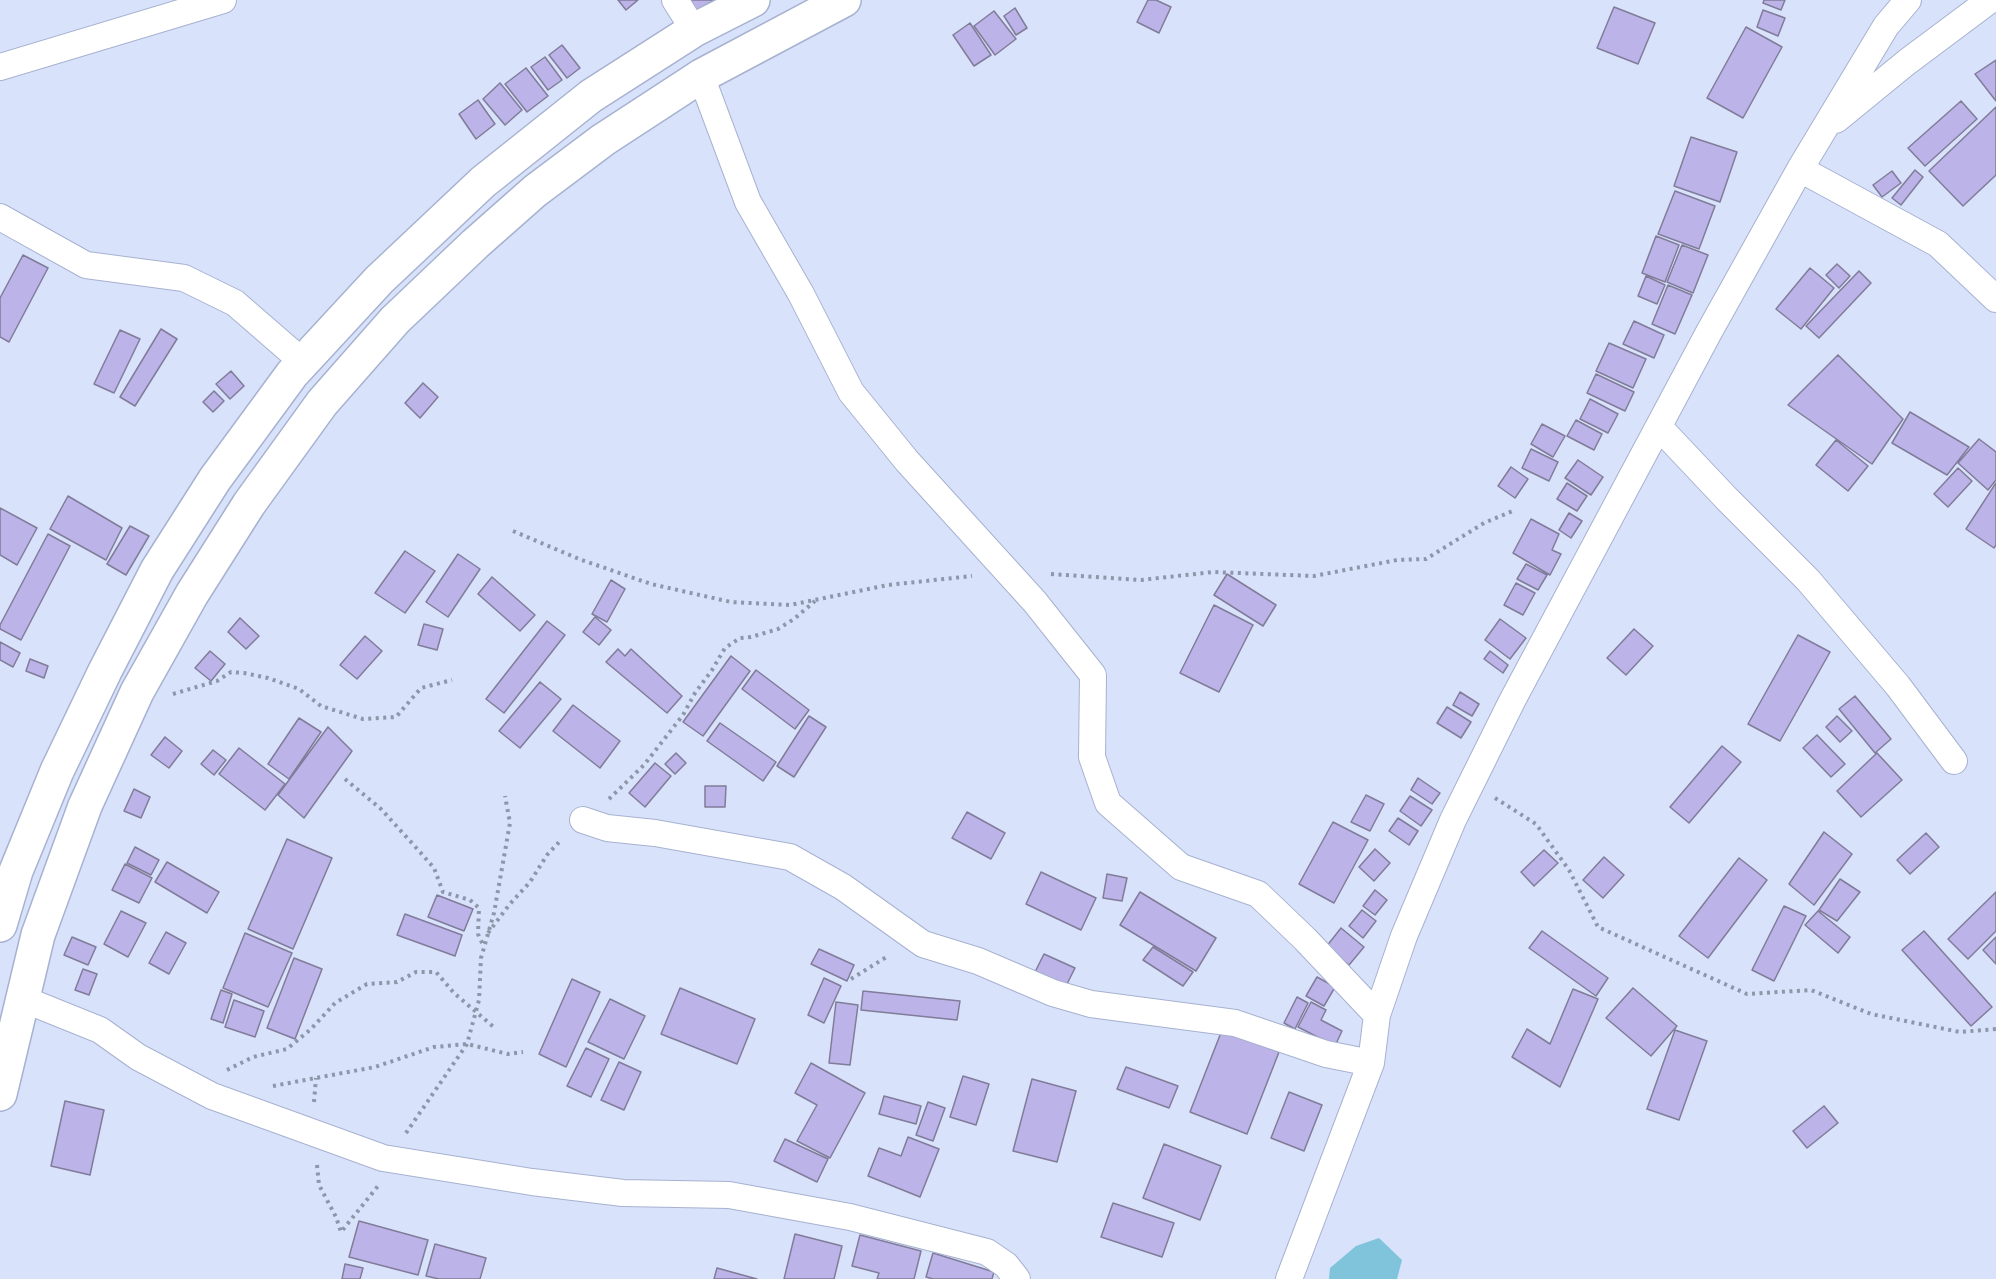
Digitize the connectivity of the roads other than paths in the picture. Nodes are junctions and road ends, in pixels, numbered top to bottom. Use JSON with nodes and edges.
{"nodes":[{"id":1,"x":223,"y":0,"type":"edge"},
{"id":2,"x":675,"y":0,"type":"edge"},
{"id":3,"x":753,"y":0,"type":"edge"},
{"id":4,"x":844,"y":0,"type":"edge"},
{"id":5,"x":1892,"y":0,"type":"edge"},
{"id":6,"x":1908,"y":0,"type":"edge"},
{"id":7,"x":1990,"y":0,"type":"edge"},
{"id":8,"x":1886,"y":26,"type":"junction"},
{"id":9,"x":694,"y":30,"type":"junction"},
{"id":10,"x":0,"y":67,"type":"edge"},
{"id":11,"x":701,"y":76,"type":"junction"},
{"id":12,"x":1822,"y":132,"type":"junction"},
{"id":13,"x":1800,"y":169,"type":"junction"},
{"id":14,"x":0,"y":217,"type":"edge"},
{"id":15,"x":1996,"y":299,"type":"edge"},
{"id":16,"x":303,"y":362,"type":"junction"},
{"id":17,"x":1659,"y":427,"type":"junction"},
{"id":18,"x":1954,"y":761,"type":"dead end"},
{"id":19,"x":583,"y":820,"type":"road end"},
{"id":20,"x":0,"y":925,"type":"edge"},
{"id":21,"x":22,"y":999,"type":"junction"},
{"id":22,"x":1377,"y":1015,"type":"junction"},
{"id":23,"x":1371,"y":1063,"type":"junction"},
{"id":24,"x":0,"y":1094,"type":"edge"},
{"id":25,"x":1017,"y":1279,"type":"edge"},
{"id":26,"x":1289,"y":1279,"type":"edge"}],
"edges":[{"from":1,"to":10,"type":"street"},
{"from":2,"to":9,"type":"street"},
{"from":3,"to":9,"type":"main road"},
{"from":4,"to":11,"type":"main road"},
{"from":5,"to":8,"type":"street"},
{"from":6,"to":8,"type":"street"},
{"from":7,"to":12,"type":"street"},
{"from":8,"to":12,"type":"street"},
{"from":9,"to":16,"type":"main road"},
{"from":11,"to":21,"type":"main road"},
{"from":11,"to":22,"type":"street"},
{"from":12,"to":13,"type":"street"},
{"from":13,"to":15,"type":"street"},
{"from":13,"to":17,"type":"street"},
{"from":14,"to":16,"type":"street"},
{"from":16,"to":20,"type":"main road"},
{"from":17,"to":18,"type":"street"},
{"from":17,"to":22,"type":"street"},
{"from":19,"to":23,"type":"street"},
{"from":21,"to":24,"type":"main road"},
{"from":21,"to":25,"type":"street"},
{"from":22,"to":23,"type":"street"},
{"from":23,"to":26,"type":"street"}]}
